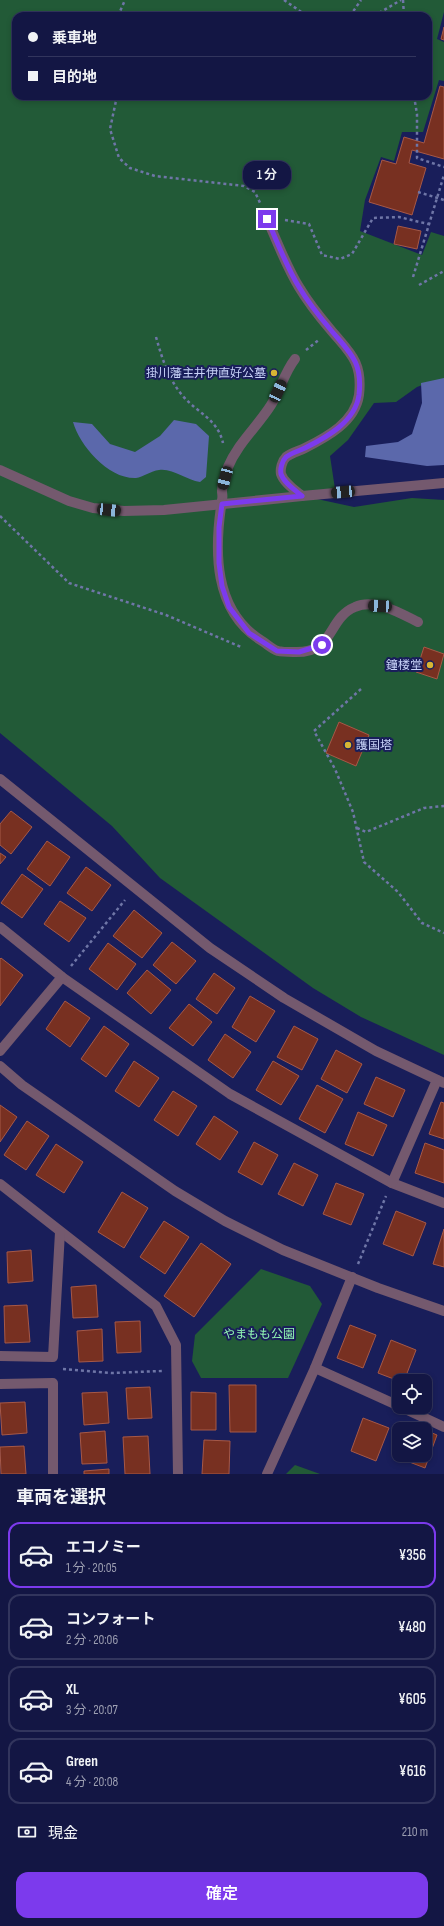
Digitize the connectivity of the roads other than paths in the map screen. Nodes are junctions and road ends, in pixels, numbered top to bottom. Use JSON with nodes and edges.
{"nodes":[{"id":1,"x":267,"y":219,"type":"road end"},
{"id":2,"x":295,"y":359,"type":"road end"},
{"id":3,"x":0,"y":470,"type":"edge"},
{"id":4,"x":444,"y":483,"type":"edge"},
{"id":5,"x":302,"y":496,"type":"junction"},
{"id":6,"x":222,"y":504,"type":"junction"},
{"id":7,"x":418,"y":622,"type":"dead end"},
{"id":8,"x":0,"y":779,"type":"edge"},
{"id":9,"x":0,"y":927,"type":"edge"},
{"id":10,"x":62,"y":978,"type":"junction"},
{"id":11,"x":0,"y":1051,"type":"edge"},
{"id":12,"x":0,"y":1066,"type":"edge"},
{"id":13,"x":440,"y":1082,"type":"edge"},
{"id":14,"x":392,"y":1183,"type":"junction"},
{"id":15,"x":0,"y":1184,"type":"edge"},
{"id":16,"x":444,"y":1203,"type":"edge"},
{"id":17,"x":60,"y":1232,"type":"junction"},
{"id":18,"x":352,"y":1277,"type":"junction"},
{"id":19,"x":444,"y":1311,"type":"edge"},
{"id":20,"x":0,"y":1356,"type":"edge"},
{"id":21,"x":315,"y":1368,"type":"junction"},
{"id":22,"x":0,"y":1384,"type":"edge"},
{"id":23,"x":392,"y":1403,"type":"edge"},
{"id":24,"x":415,"y":1414,"type":"edge"},
{"id":25,"x":444,"y":1427,"type":"edge"},
{"id":26,"x":53,"y":1474,"type":"edge"},
{"id":27,"x":178,"y":1474,"type":"edge"},
{"id":28,"x":267,"y":1474,"type":"edge"}],
"edges":[{"from":1,"to":5,"type":"street"},
{"from":2,"to":6,"type":"street"},
{"from":3,"to":6,"type":"street"},
{"from":4,"to":5,"type":"street"},
{"from":5,"to":6,"type":"street"},
{"from":6,"to":7,"type":"street"},
{"from":8,"to":13,"type":"street"},
{"from":9,"to":10,"type":"street"},
{"from":10,"to":11,"type":"street"},
{"from":10,"to":14,"type":"street"},
{"from":12,"to":18,"type":"street"},
{"from":13,"to":14,"type":"street"},
{"from":14,"to":16,"type":"street"},
{"from":15,"to":17,"type":"street"},
{"from":17,"to":20,"type":"street"},
{"from":17,"to":27,"type":"street"},
{"from":18,"to":19,"type":"street"},
{"from":18,"to":21,"type":"street"},
{"from":21,"to":23,"type":"street"},
{"from":21,"to":28,"type":"street"},
{"from":22,"to":26,"type":"street"},
{"from":24,"to":25,"type":"street"}]}
